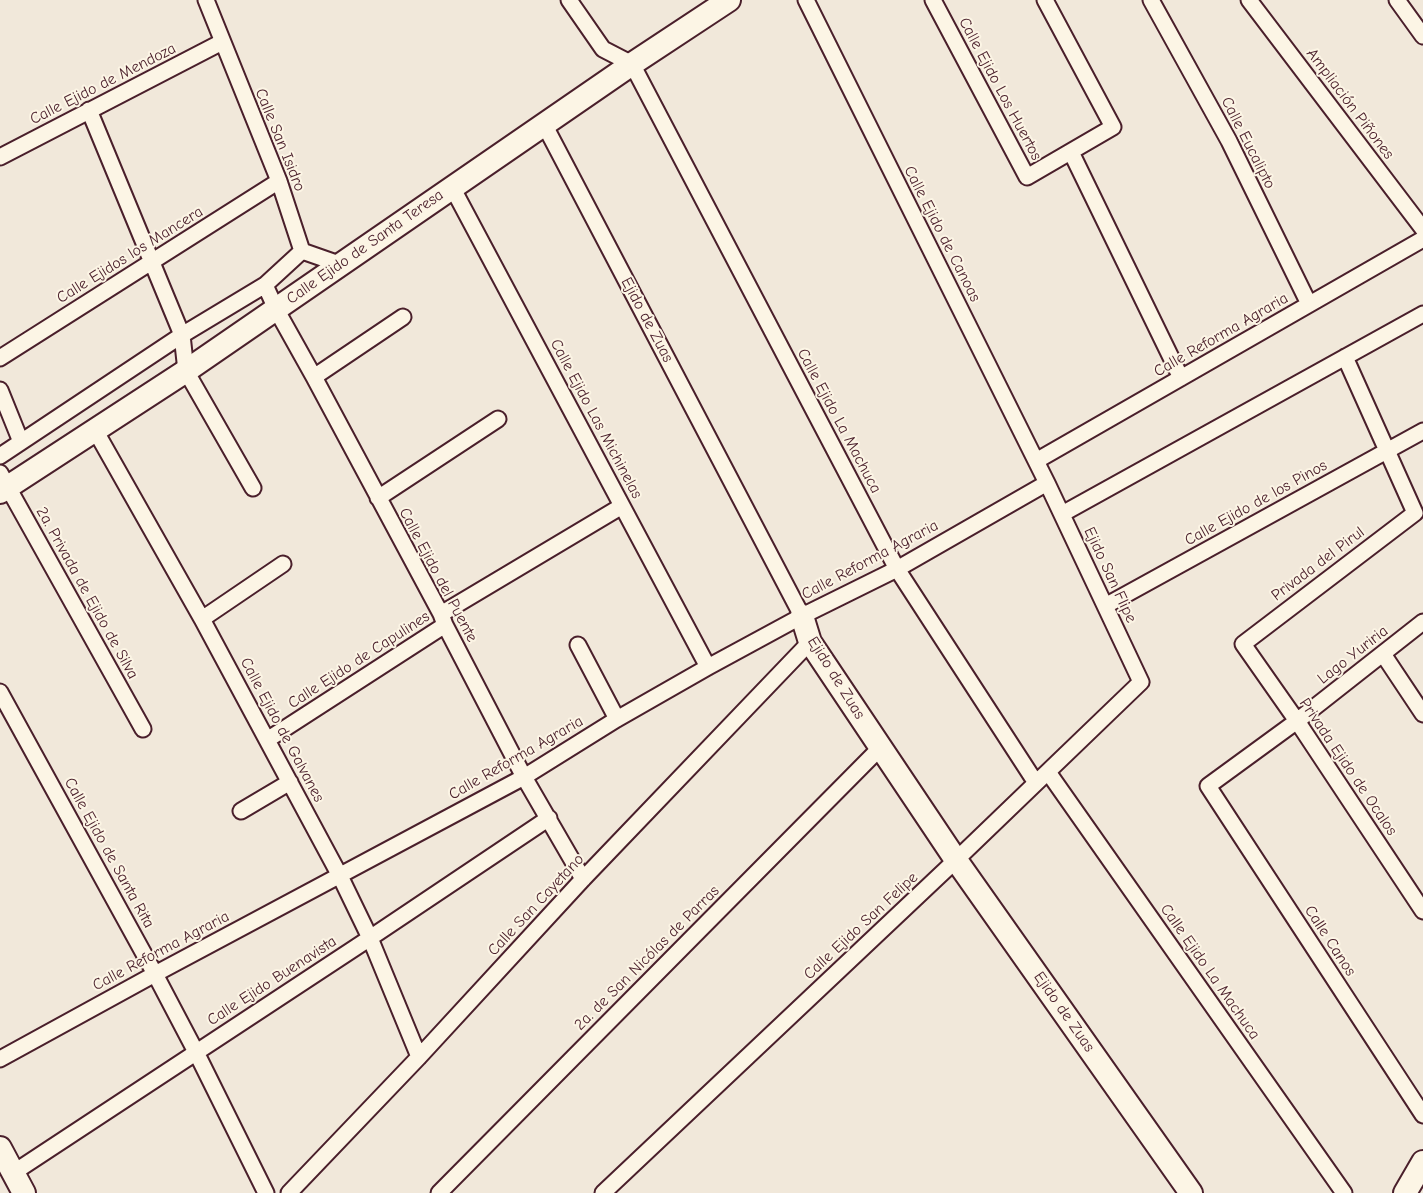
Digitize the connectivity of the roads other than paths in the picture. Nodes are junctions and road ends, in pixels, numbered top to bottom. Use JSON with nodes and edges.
{"nodes":[{"id":1,"x":206,"y":0,"type":"edge"},
{"id":2,"x":569,"y":0,"type":"edge"},
{"id":3,"x":729,"y":0,"type":"edge"},
{"id":4,"x":806,"y":0,"type":"edge"},
{"id":5,"x":933,"y":0,"type":"edge"},
{"id":6,"x":1045,"y":0,"type":"edge"},
{"id":7,"x":1151,"y":0,"type":"edge"},
{"id":8,"x":1249,"y":0,"type":"edge"},
{"id":9,"x":1397,"y":0,"type":"edge"},
{"id":10,"x":1423,"y":36,"type":"edge"},
{"id":11,"x":222,"y":42,"type":"junction"},
{"id":12,"x":632,"y":64,"type":"junction"},
{"id":13,"x":89,"y":110,"type":"junction"},
{"id":14,"x":544,"y":124,"type":"junction"},
{"id":15,"x":1071,"y":152,"type":"junction"},
{"id":16,"x":0,"y":157,"type":"edge"},
{"id":17,"x":279,"y":181,"type":"junction"},
{"id":18,"x":452,"y":187,"type":"junction"},
{"id":19,"x":1423,"y":229,"type":"edge"},
{"id":20,"x":1423,"y":239,"type":"edge"},
{"id":21,"x":302,"y":251,"type":"junction"},
{"id":22,"x":152,"y":262,"type":"junction"},
{"id":23,"x":342,"y":265,"type":"junction"},
{"id":24,"x":265,"y":285,"type":"junction"},
{"id":25,"x":1309,"y":304,"type":"junction"},
{"id":26,"x":276,"y":309,"type":"junction"},
{"id":27,"x":1423,"y":314,"type":"edge"},
{"id":28,"x":403,"y":317,"type":"dead end"},
{"id":29,"x":182,"y":335,"type":"junction"},
{"id":30,"x":1345,"y":357,"type":"junction"},
{"id":31,"x":0,"y":358,"type":"edge"},
{"id":32,"x":186,"y":371,"type":"junction"},
{"id":33,"x":314,"y":377,"type":"junction"},
{"id":34,"x":1181,"y":378,"type":"junction"},
{"id":35,"x":0,"y":390,"type":"edge"},
{"id":36,"x":498,"y":419,"type":"dead end"},
{"id":37,"x":95,"y":430,"type":"junction"},
{"id":38,"x":1423,"y":431,"type":"edge"},
{"id":39,"x":21,"y":442,"type":"junction"},
{"id":40,"x":1388,"y":451,"type":"junction"},
{"id":41,"x":0,"y":456,"type":"edge"},
{"id":42,"x":1036,"y":461,"type":"junction"},
{"id":43,"x":1047,"y":483,"type":"junction"},
{"id":44,"x":2,"y":484,"type":"edge"},
{"id":45,"x":254,"y":488,"type":"dead end"},
{"id":46,"x":378,"y":498,"type":"junction"},
{"id":47,"x":622,"y":506,"type":"junction"},
{"id":48,"x":1062,"y":514,"type":"junction"},
{"id":49,"x":284,"y":564,"type":"dead end"},
{"id":50,"x":897,"y":570,"type":"junction"},
{"id":51,"x":1105,"y":606,"type":"junction"},
{"id":52,"x":802,"y":616,"type":"junction"},
{"id":53,"x":202,"y":619,"type":"junction"},
{"id":54,"x":443,"y":620,"type":"junction"},
{"id":55,"x":1423,"y":622,"type":"edge"},
{"id":56,"x":810,"y":642,"type":"junction"},
{"id":57,"x":1242,"y":644,"type":"joint"},
{"id":58,"x":578,"y":645,"type":"dead end"},
{"id":59,"x":1383,"y":654,"type":"junction"},
{"id":60,"x":708,"y":668,"type":"junction"},
{"id":61,"x":1141,"y":682,"type":"joint"},
{"id":62,"x":0,"y":692,"type":"edge"},
{"id":63,"x":1423,"y":714,"type":"edge"},
{"id":64,"x":617,"y":719,"type":"junction"},
{"id":65,"x":1297,"y":721,"type":"junction"},
{"id":66,"x":143,"y":729,"type":"dead end"},
{"id":67,"x":267,"y":740,"type":"junction"},
{"id":68,"x":881,"y":747,"type":"junction"},
{"id":69,"x":1048,"y":772,"type":"junction"},
{"id":70,"x":524,"y":777,"type":"junction"},
{"id":71,"x":290,"y":782,"type":"junction"},
{"id":72,"x":1036,"y":783,"type":"junction"},
{"id":73,"x":1208,"y":786,"type":"joint"},
{"id":74,"x":240,"y":811,"type":"dead end"},
{"id":75,"x":549,"y":818,"type":"junction"},
{"id":76,"x":956,"y":860,"type":"junction"},
{"id":77,"x":340,"y":876,"type":"junction"},
{"id":78,"x":583,"y":879,"type":"junction"},
{"id":79,"x":1423,"y":911,"type":"edge"},
{"id":80,"x":370,"y":938,"type":"junction"},
{"id":81,"x":155,"y":974,"type":"junction"},
{"id":82,"x":196,"y":1052,"type":"junction"},
{"id":83,"x":419,"y":1057,"type":"junction"},
{"id":84,"x":0,"y":1059,"type":"edge"},
{"id":85,"x":1423,"y":1115,"type":"edge"},
{"id":86,"x":0,"y":1148,"type":"edge"},
{"id":87,"x":1423,"y":1162,"type":"edge"},
{"id":88,"x":13,"y":1173,"type":"junction"},
{"id":89,"x":24,"y":1193,"type":"edge"},
{"id":90,"x":266,"y":1193,"type":"edge"},
{"id":91,"x":289,"y":1193,"type":"edge"},
{"id":92,"x":439,"y":1193,"type":"edge"},
{"id":93,"x":603,"y":1193,"type":"edge"},
{"id":94,"x":1191,"y":1193,"type":"edge"},
{"id":95,"x":1344,"y":1193,"type":"edge"},
{"id":96,"x":1405,"y":1193,"type":"edge"}],
"edges":[{"from":1,"to":11,"type":"street","name":"Calle San Isidro"},
{"from":2,"to":12,"type":"street"},
{"from":3,"to":12,"type":"street","name":"Calle Ejido de Santa Teresa"},
{"from":4,"to":42,"type":"street","name":"Calle Ejido de Canoas"},
{"from":5,"to":15,"type":"street","name":"Calle Ejido Los Huertos"},
{"from":6,"to":15,"type":"street"},
{"from":7,"to":25,"type":"street","name":"Calle Eucalipto"},
{"from":8,"to":19,"type":"street","name":"Ampliación Piñones"},
{"from":9,"to":10,"type":"street"},
{"from":11,"to":13,"type":"street","name":"Calle Ejido de Mendoza"},
{"from":11,"to":17,"type":"street","name":"Calle San Isidro"},
{"from":12,"to":14,"type":"street","name":"Calle Ejido de Santa Teresa"},
{"from":12,"to":50,"type":"street","name":"Calle Ejido La Machuca"},
{"from":13,"to":16,"type":"street","name":"Calle Ejido de Mendoza"},
{"from":13,"to":22,"type":"street"},
{"from":14,"to":18,"type":"street","name":"Calle Ejido de Santa Teresa"},
{"from":14,"to":52,"type":"street","name":"Ejido de Zuas"},
{"from":15,"to":34,"type":"street"},
{"from":17,"to":21,"type":"street","name":"Calle San Isidro"},
{"from":17,"to":22,"type":"street","name":"Calle Ejidos los Mancera"},
{"from":18,"to":23,"type":"street","name":"Calle Ejido de Santa Teresa"},
{"from":18,"to":47,"type":"street","name":"Calle Ejido Las Michinelas"},
{"from":20,"to":25,"type":"street","name":"Calle Reforma Agraria"},
{"from":21,"to":23,"type":"street"},
{"from":21,"to":24,"type":"street","name":"Calle Ejido de Santa Teresa"},
{"from":22,"to":29,"type":"street"},
{"from":22,"to":31,"type":"street","name":"Calle Ejidos los Mancera"},
{"from":23,"to":26,"type":"street","name":"Calle Ejido de Santa Teresa"},
{"from":24,"to":26,"type":"street","name":"Calle Ejido del Puente"},
{"from":24,"to":29,"type":"street","name":"Calle Ejido de Santa Teresa"},
{"from":25,"to":34,"type":"street","name":"Calle Reforma Agraria"},
{"from":26,"to":32,"type":"street","name":"Calle Ejido de Santa Teresa"},
{"from":26,"to":33,"type":"street","name":"Calle Ejido del Puente"},
{"from":27,"to":30,"type":"street"},
{"from":28,"to":33,"type":"street"},
{"from":29,"to":32,"type":"street"},
{"from":29,"to":39,"type":"street","name":"Calle Ejido de Santa Teresa"},
{"from":30,"to":40,"type":"street"},
{"from":30,"to":48,"type":"street"},
{"from":32,"to":37,"type":"street","name":"Calle Ejido de Santa Teresa"},
{"from":32,"to":45,"type":"street"},
{"from":33,"to":46,"type":"street","name":"Calle Ejido del Puente"},
{"from":34,"to":42,"type":"street","name":"Calle Reforma Agraria"},
{"from":35,"to":39,"type":"street"},
{"from":36,"to":46,"type":"street"},
{"from":37,"to":44,"type":"street","name":"Calle Ejido de Santa Teresa"},
{"from":37,"to":53,"type":"street","name":"Calle Ejido de Galvanes"},
{"from":38,"to":40,"type":"street","name":"Calle Ejido de los Pinos"},
{"from":39,"to":41,"type":"street","name":"Calle Ejido de Santa Teresa"},
{"from":40,"to":51,"type":"street","name":"Calle Ejido de los Pinos"},
{"from":40,"to":57,"type":"street","name":"Privada del Pirul"},
{"from":42,"to":43,"type":"street","name":"Calle Ejido de Canoas"},
{"from":43,"to":48,"type":"street","name":"Ejido San Flipe"},
{"from":43,"to":50,"type":"street","name":"Calle Reforma Agraria"},
{"from":44,"to":66,"type":"street","name":"2a. Privada de Ejido de Silva"},
{"from":46,"to":54,"type":"street","name":"Calle Ejido del Puente"},
{"from":47,"to":54,"type":"street","name":"Calle Ejido de Capulines"},
{"from":47,"to":60,"type":"street","name":"Calle Ejido Las Michinelas"},
{"from":48,"to":51,"type":"street","name":"Ejido San Flipe"},
{"from":49,"to":53,"type":"street"},
{"from":50,"to":52,"type":"street","name":"Calle Reforma Agraria"},
{"from":50,"to":72,"type":"street","name":"Calle Ejido La Machuca"},
{"from":51,"to":61,"type":"street","name":"Ejido San Flipe"},
{"from":52,"to":56,"type":"street","name":"Ejido de Zuas"},
{"from":52,"to":60,"type":"street","name":"Calle Reforma Agraria"},
{"from":53,"to":67,"type":"street","name":"Calle Ejido de Galvanes"},
{"from":54,"to":67,"type":"street","name":"Calle Ejido de Capulines"},
{"from":54,"to":70,"type":"street","name":"Calle Ejido del Puente"},
{"from":55,"to":59,"type":"street","name":"Lago Yuriria"},
{"from":56,"to":68,"type":"street","name":"Ejido de Zuas"},
{"from":56,"to":78,"type":"street","name":"Calle San Cayetano"},
{"from":57,"to":65,"type":"street","name":"Privada Ejido de Ocalos"},
{"from":58,"to":64,"type":"street"},
{"from":59,"to":63,"type":"street"},
{"from":59,"to":65,"type":"street","name":"Lago Yuriria"},
{"from":60,"to":64,"type":"street","name":"Calle Reforma Agraria"},
{"from":61,"to":69,"type":"street","name":"Calle Ejido San Felipe"},
{"from":62,"to":81,"type":"street","name":"Calle Ejido de Santa Rita"},
{"from":64,"to":70,"type":"street","name":"Calle Reforma Agraria"},
{"from":65,"to":73,"type":"street","name":"Lago Yuriria"},
{"from":65,"to":79,"type":"street","name":"Privada Ejido de Ocalos"},
{"from":67,"to":71,"type":"street","name":"Calle Ejido de Galvanes"},
{"from":68,"to":76,"type":"street","name":"Ejido de Zuas"},
{"from":68,"to":92,"type":"street","name":"2a. de San Nicólas de Parras"},
{"from":69,"to":72,"type":"street","name":"Calle Ejido San Felipe"},
{"from":69,"to":95,"type":"street","name":"Calle Ejido La Machuca"},
{"from":70,"to":75,"type":"street","name":"Calle Ejido del Puente"},
{"from":70,"to":77,"type":"street","name":"Calle Reforma Agraria"},
{"from":71,"to":74,"type":"street"},
{"from":71,"to":77,"type":"street","name":"Calle Ejido de Galvanes"},
{"from":72,"to":76,"type":"street","name":"Calle Ejido San Felipe"},
{"from":73,"to":85,"type":"street","name":"Calle Canos"},
{"from":75,"to":78,"type":"street","name":"Calle Ejido del Puente"},
{"from":75,"to":80,"type":"street","name":"Calle Ejido Buenavista"},
{"from":76,"to":93,"type":"street","name":"Calle Ejido San Felipe"},
{"from":76,"to":94,"type":"street","name":"Ejido de Zuas"},
{"from":77,"to":80,"type":"street","name":"Calle Ejido de Galvanes"},
{"from":77,"to":81,"type":"street","name":"Calle Reforma Agraria"},
{"from":78,"to":83,"type":"street","name":"Calle San Cayetano"},
{"from":80,"to":82,"type":"street","name":"Calle Ejido Buenavista"},
{"from":80,"to":83,"type":"street","name":"Calle Ejido de Galvanes"},
{"from":81,"to":82,"type":"street","name":"Calle Ejido de Santa Rita"},
{"from":81,"to":84,"type":"street","name":"Calle Reforma Agraria"},
{"from":82,"to":88,"type":"street","name":"Calle Ejido Buenavista"},
{"from":82,"to":90,"type":"street","name":"Calle Ejido de Santa Rita"},
{"from":83,"to":91,"type":"street","name":"Calle San Cayetano"},
{"from":86,"to":88,"type":"street"},
{"from":87,"to":96,"type":"street"},
{"from":88,"to":89,"type":"street"}]}
